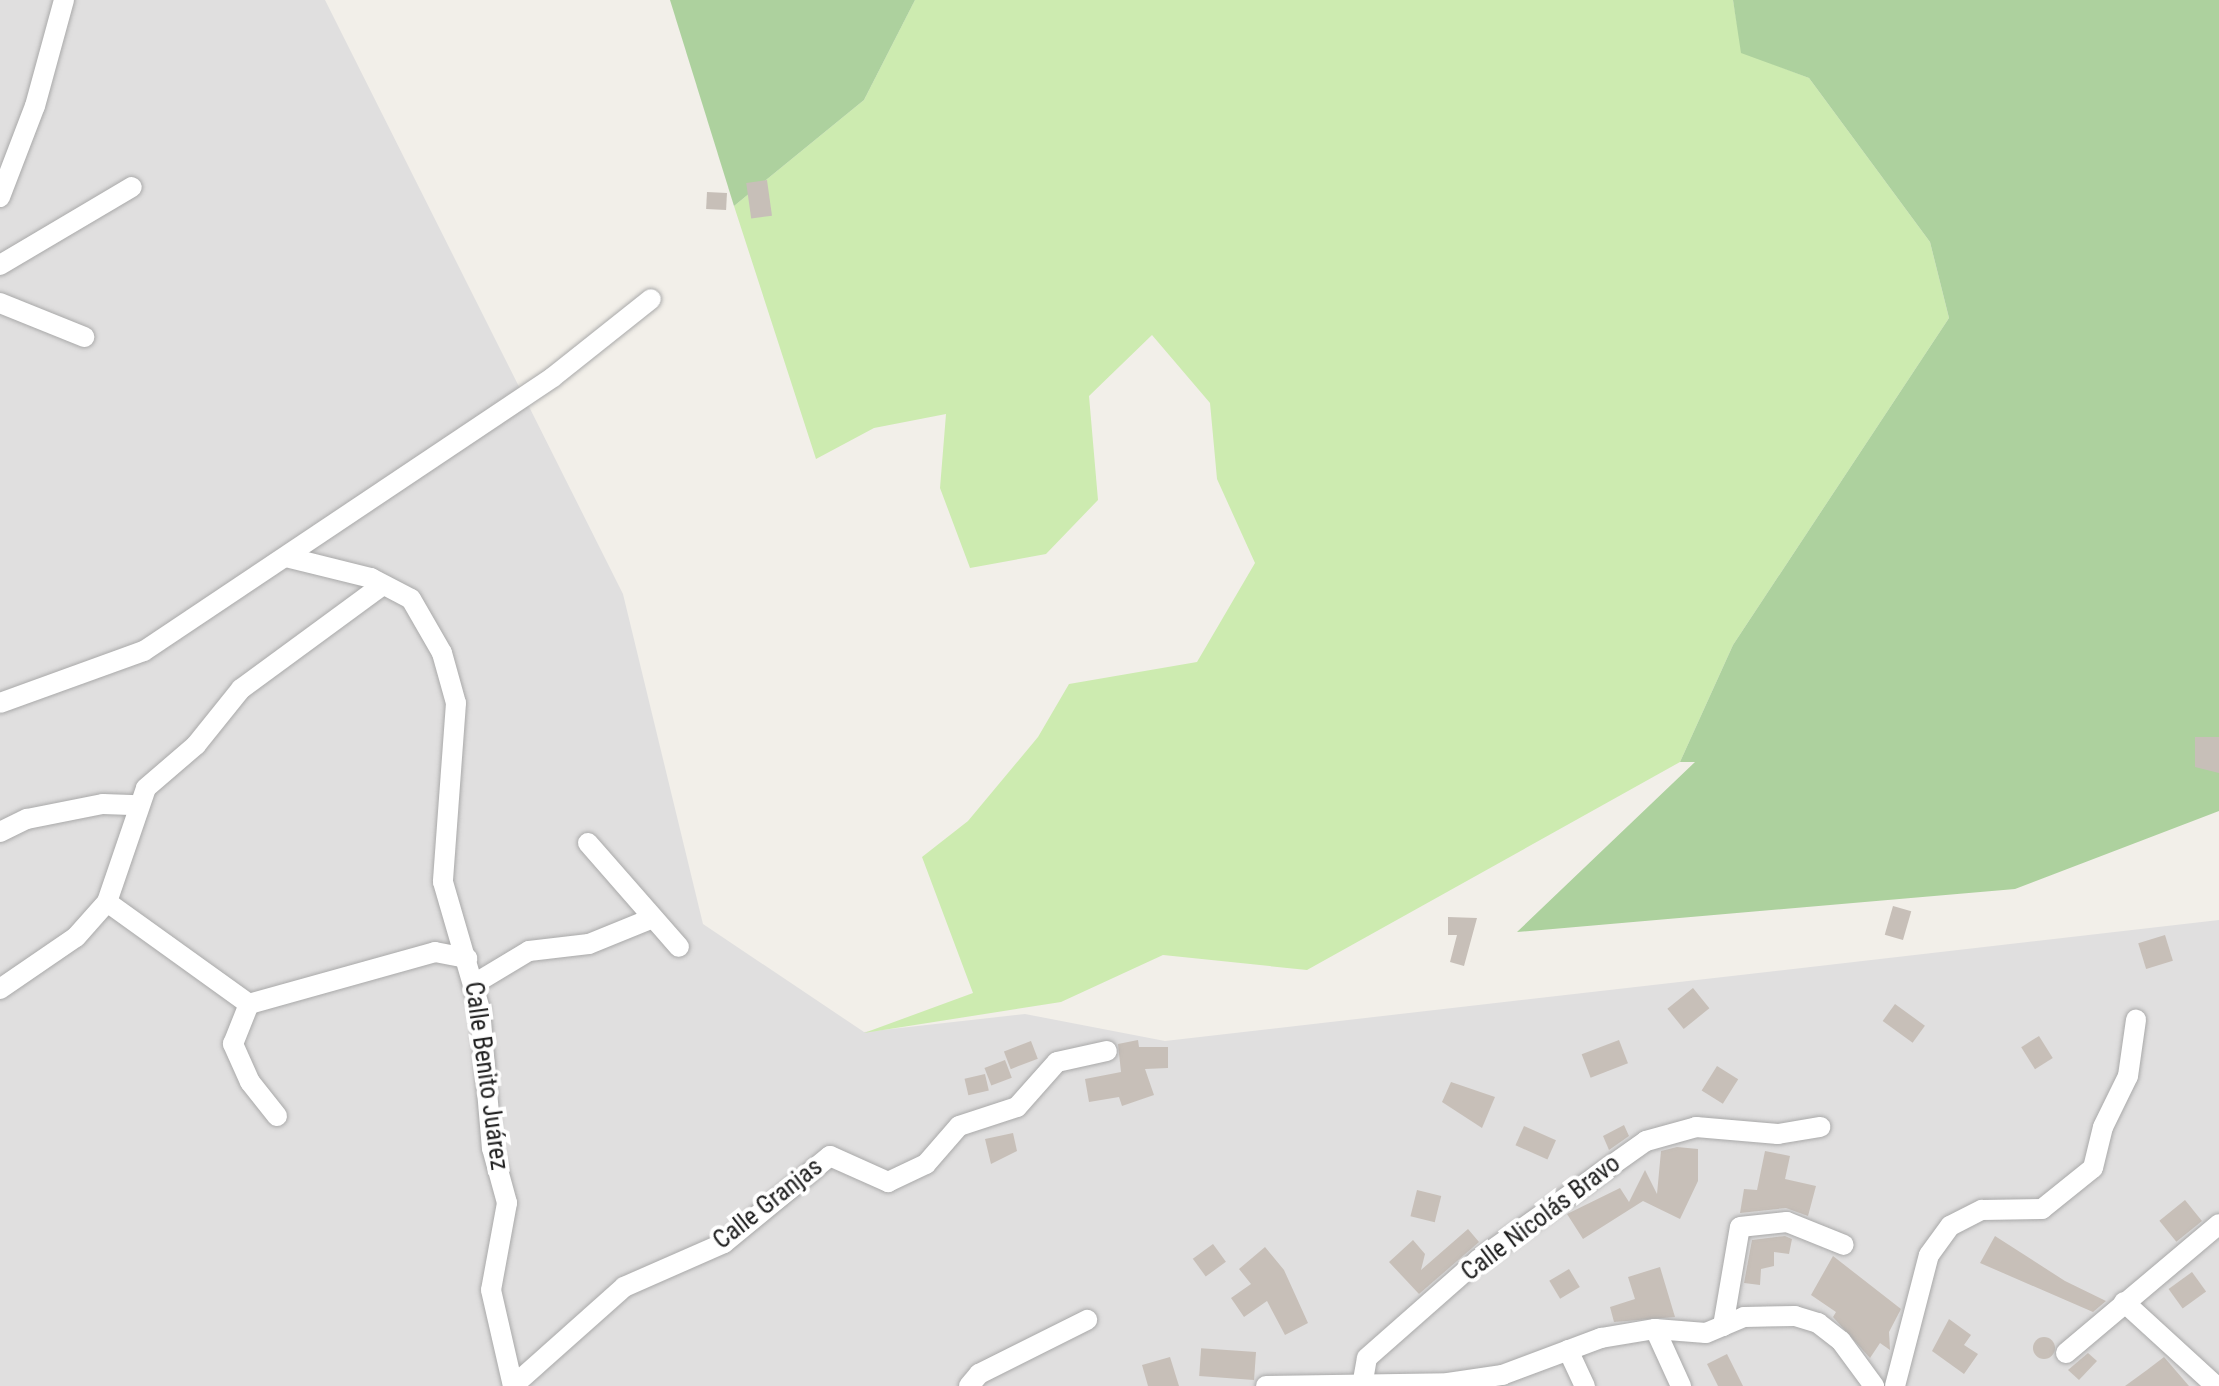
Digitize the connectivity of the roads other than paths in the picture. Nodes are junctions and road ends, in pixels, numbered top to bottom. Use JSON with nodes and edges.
{"nodes":[{"id":1,"x":64,"y":0,"type":"edge"},
{"id":2,"x":132,"y":187,"type":"dead end"},
{"id":3,"x":0,"y":196,"type":"edge"},
{"id":4,"x":0,"y":265,"type":"edge"},
{"id":5,"x":652,"y":299,"type":"dead end"},
{"id":6,"x":0,"y":303,"type":"edge"},
{"id":7,"x":84,"y":337,"type":"dead end"},
{"id":8,"x":286,"y":556,"type":"junction"},
{"id":9,"x":381,"y":586,"type":"junction"},
{"id":10,"x":0,"y":703,"type":"edge"},
{"id":11,"x":138,"y":805,"type":"junction"},
{"id":12,"x":0,"y":832,"type":"edge"},
{"id":13,"x":588,"y":844,"type":"dead end"},
{"id":14,"x":107,"y":902,"type":"junction"},
{"id":15,"x":653,"y":918,"type":"junction"},
{"id":16,"x":680,"y":947,"type":"dead end"},
{"id":17,"x":468,"y":958,"type":"junction"},
{"id":18,"x":474,"y":984,"type":"junction"},
{"id":19,"x":0,"y":989,"type":"edge"},
{"id":20,"x":249,"y":1004,"type":"junction"},
{"id":21,"x":2136,"y":1020,"type":"dead end"},
{"id":22,"x":1107,"y":1051,"type":"dead end"},
{"id":23,"x":276,"y":1116,"type":"dead end"},
{"id":24,"x":1820,"y":1126,"type":"dead end"},
{"id":25,"x":2219,"y":1224,"type":"edge"},
{"id":26,"x":1844,"y":1245,"type":"dead end"},
{"id":27,"x":2124,"y":1302,"type":"junction"},
{"id":28,"x":1088,"y":1320,"type":"dead end"},
{"id":29,"x":1723,"y":1326,"type":"junction"},
{"id":30,"x":1656,"y":1329,"type":"junction"},
{"id":31,"x":1568,"y":1350,"type":"junction"},
{"id":32,"x":2066,"y":1353,"type":"dead end"},
{"id":33,"x":968,"y":1384,"type":"edge"},
{"id":34,"x":1362,"y":1384,"type":"edge"},
{"id":35,"x":513,"y":1386,"type":"edge"},
{"id":36,"x":1266,"y":1386,"type":"edge"},
{"id":37,"x":1585,"y":1386,"type":"edge"},
{"id":38,"x":1681,"y":1386,"type":"edge"},
{"id":39,"x":1874,"y":1386,"type":"edge"},
{"id":40,"x":1895,"y":1386,"type":"edge"},
{"id":41,"x":2216,"y":1386,"type":"edge"}],
"edges":[{"from":1,"to":3,"type":"street"},
{"from":2,"to":4,"type":"street"},
{"from":5,"to":8,"type":"street"},
{"from":6,"to":7,"type":"street"},
{"from":8,"to":9,"type":"street","name":"Calle Benito Juárez"},
{"from":8,"to":10,"type":"street"},
{"from":9,"to":11,"type":"street"},
{"from":9,"to":17,"type":"street","name":"Calle Benito Juárez"},
{"from":11,"to":12,"type":"street"},
{"from":11,"to":14,"type":"street"},
{"from":13,"to":15,"type":"street"},
{"from":14,"to":19,"type":"street"},
{"from":14,"to":20,"type":"street"},
{"from":15,"to":16,"type":"street"},
{"from":15,"to":18,"type":"street"},
{"from":17,"to":18,"type":"street","name":"Calle Benito Juárez"},
{"from":17,"to":20,"type":"street"},
{"from":18,"to":35,"type":"street","name":"Calle Benito Juárez"},
{"from":20,"to":23,"type":"street"},
{"from":21,"to":40,"type":"street"},
{"from":22,"to":35,"type":"street","name":"Calle Granjas"},
{"from":24,"to":34,"type":"street","name":"Calle Nicolás Bravo"},
{"from":25,"to":27,"type":"street"},
{"from":26,"to":29,"type":"street"},
{"from":27,"to":32,"type":"street"},
{"from":27,"to":41,"type":"street"},
{"from":28,"to":33,"type":"street"},
{"from":29,"to":30,"type":"street"},
{"from":29,"to":39,"type":"street"},
{"from":30,"to":31,"type":"street"},
{"from":30,"to":38,"type":"street"},
{"from":31,"to":34,"type":"street"},
{"from":31,"to":37,"type":"street"},
{"from":34,"to":36,"type":"street"}]}
